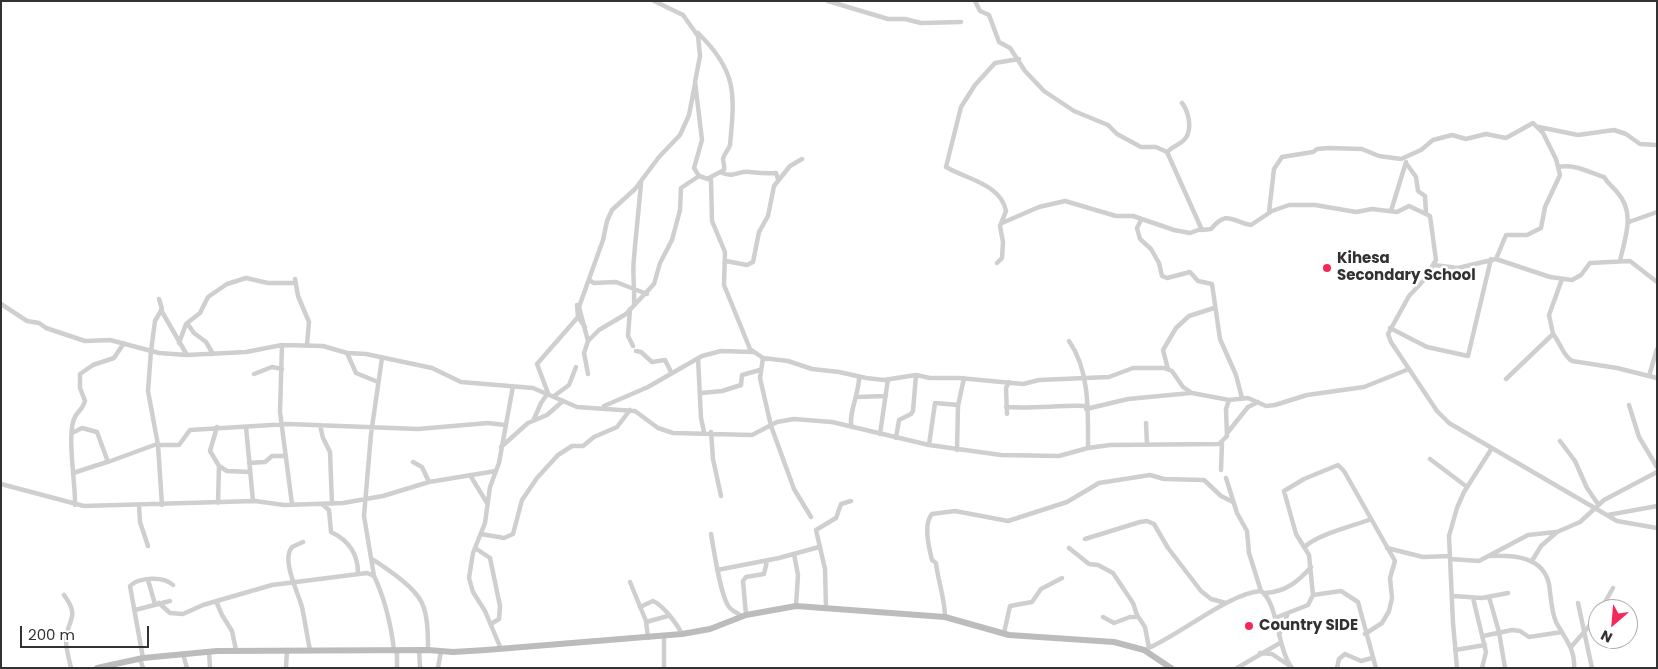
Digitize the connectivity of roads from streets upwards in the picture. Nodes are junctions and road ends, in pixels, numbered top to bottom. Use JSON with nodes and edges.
{"nodes":[{"id":1,"x":654,"y":1,"type":"edge"},
{"id":2,"x":828,"y":1,"type":"edge"},
{"id":3,"x":975,"y":1,"type":"edge"},
{"id":4,"x":961,"y":22,"type":"dead end"},
{"id":5,"x":697,"y":33,"type":"junction"},
{"id":6,"x":1019,"y":60,"type":"junction"},
{"id":7,"x":695,"y":82,"type":"junction"},
{"id":8,"x":1182,"y":103,"type":"dead end"},
{"id":9,"x":1538,"y":127,"type":"junction"},
{"id":10,"x":1657,"y":145,"type":"edge"},
{"id":11,"x":1167,"y":152,"type":"junction"},
{"id":12,"x":802,"y":159,"type":"dead end"},
{"id":13,"x":1406,"y":160,"type":"junction"},
{"id":14,"x":1558,"y":167,"type":"junction"},
{"id":15,"x":722,"y":173,"type":"junction"},
{"id":16,"x":699,"y":176,"type":"junction"},
{"id":17,"x":710,"y":178,"type":"junction"},
{"id":18,"x":778,"y":179,"type":"junction"},
{"id":19,"x":641,"y":182,"type":"junction"},
{"id":20,"x":1391,"y":211,"type":"junction"},
{"id":21,"x":1269,"y":212,"type":"junction"},
{"id":22,"x":1657,"y":212,"type":"edge"},
{"id":23,"x":1426,"y":213,"type":"junction"},
{"id":24,"x":1141,"y":220,"type":"junction"},
{"id":25,"x":1629,"y":222,"type":"junction"},
{"id":26,"x":1002,"y":223,"type":"junction"},
{"id":27,"x":1201,"y":229,"type":"junction"},
{"id":28,"x":1493,"y":259,"type":"junction"},
{"id":29,"x":726,"y":261,"type":"junction"},
{"id":30,"x":1620,"y":261,"type":"junction"},
{"id":31,"x":997,"y":263,"type":"dead end"},
{"id":32,"x":1434,"y":266,"type":"junction"},
{"id":33,"x":589,"y":280,"type":"junction"},
{"id":34,"x":1562,"y":280,"type":"junction"},
{"id":35,"x":1657,"y":282,"type":"edge"},
{"id":36,"x":635,"y":289,"type":"junction"},
{"id":37,"x":647,"y":294,"type":"junction"},
{"id":38,"x":159,"y":299,"type":"dead end"},
{"id":39,"x":580,"y":302,"type":"junction"},
{"id":40,"x":1,"y":304,"type":"edge"},
{"id":41,"x":632,"y":307,"type":"junction"},
{"id":42,"x":1214,"y":308,"type":"junction"},
{"id":43,"x":161,"y":310,"type":"junction"},
{"id":44,"x":578,"y":317,"type":"junction"},
{"id":45,"x":187,"y":323,"type":"junction"},
{"id":46,"x":1390,"y":328,"type":"junction"},
{"id":47,"x":586,"y":329,"type":"junction"},
{"id":48,"x":1553,"y":334,"type":"junction"},
{"id":49,"x":1068,"y":341,"type":"dead end"},
{"id":50,"x":588,"y":342,"type":"junction"},
{"id":51,"x":179,"y":343,"type":"junction"},
{"id":52,"x":124,"y":344,"type":"junction"},
{"id":53,"x":282,"y":345,"type":"junction"},
{"id":54,"x":307,"y":345,"type":"junction"},
{"id":55,"x":633,"y":346,"type":"dead end"},
{"id":56,"x":1657,"y":349,"type":"edge"},
{"id":57,"x":151,"y":351,"type":"junction"},
{"id":58,"x":636,"y":352,"type":"dead end"},
{"id":59,"x":753,"y":352,"type":"junction"},
{"id":60,"x":347,"y":353,"type":"junction"},
{"id":61,"x":213,"y":354,"type":"junction"},
{"id":62,"x":187,"y":355,"type":"junction"},
{"id":63,"x":382,"y":358,"type":"junction"},
{"id":64,"x":763,"y":358,"type":"junction"},
{"id":65,"x":696,"y":359,"type":"junction"},
{"id":66,"x":576,"y":367,"type":"dead end"},
{"id":67,"x":282,"y":369,"type":"junction"},
{"id":68,"x":1168,"y":369,"type":"junction"},
{"id":69,"x":1409,"y":369,"type":"junction"},
{"id":70,"x":760,"y":370,"type":"junction"},
{"id":71,"x":670,"y":372,"type":"junction"},
{"id":72,"x":254,"y":374,"type":"dead end"},
{"id":73,"x":588,"y":374,"type":"dead end"},
{"id":74,"x":916,"y":375,"type":"junction"},
{"id":75,"x":1649,"y":376,"type":"junction"},
{"id":76,"x":859,"y":378,"type":"junction"},
{"id":77,"x":964,"y":378,"type":"junction"},
{"id":78,"x":1657,"y":378,"type":"edge"},
{"id":79,"x":888,"y":379,"type":"junction"},
{"id":80,"x":1084,"y":379,"type":"junction"},
{"id":81,"x":1506,"y":379,"type":"dead end"},
{"id":82,"x":378,"y":382,"type":"junction"},
{"id":83,"x":1009,"y":382,"type":"junction"},
{"id":84,"x":513,"y":386,"type":"junction"},
{"id":85,"x":548,"y":393,"type":"junction"},
{"id":86,"x":701,"y":393,"type":"junction"},
{"id":87,"x":1192,"y":393,"type":"junction"},
{"id":88,"x":554,"y":396,"type":"junction"},
{"id":89,"x":857,"y":396,"type":"junction"},
{"id":90,"x":886,"y":396,"type":"junction"},
{"id":91,"x":1242,"y":398,"type":"junction"},
{"id":92,"x":1229,"y":400,"type":"junction"},
{"id":93,"x":564,"y":401,"type":"junction"},
{"id":94,"x":1258,"y":402,"type":"junction"},
{"id":95,"x":958,"y":405,"type":"junction"},
{"id":96,"x":1629,"y":405,"type":"dead end"},
{"id":97,"x":603,"y":407,"type":"junction"},
{"id":98,"x":1006,"y":407,"type":"junction"},
{"id":99,"x":1086,"y":407,"type":"junction"},
{"id":100,"x":630,"y":410,"type":"junction"},
{"id":101,"x":1007,"y":414,"type":"dead end"},
{"id":102,"x":534,"y":419,"type":"junction"},
{"id":103,"x":1146,"y":423,"type":"dead end"},
{"id":104,"x":320,"y":425,"type":"junction"},
{"id":105,"x":505,"y":425,"type":"junction"},
{"id":106,"x":372,"y":426,"type":"junction"},
{"id":107,"x":771,"y":426,"type":"junction"},
{"id":108,"x":216,"y":427,"type":"junction"},
{"id":109,"x":246,"y":427,"type":"junction"},
{"id":110,"x":282,"y":427,"type":"junction"},
{"id":111,"x":852,"y":427,"type":"junction"},
{"id":112,"x":704,"y":432,"type":"junction"},
{"id":113,"x":711,"y":432,"type":"junction"},
{"id":114,"x":1228,"y":432,"type":"junction"},
{"id":115,"x":72,"y":433,"type":"junction"},
{"id":116,"x":880,"y":434,"type":"junction"},
{"id":117,"x":896,"y":438,"type":"junction"},
{"id":118,"x":1560,"y":441,"type":"dead end"},
{"id":119,"x":1222,"y":443,"type":"junction"},
{"id":120,"x":158,"y":444,"type":"junction"},
{"id":121,"x":1147,"y":444,"type":"junction"},
{"id":122,"x":929,"y":445,"type":"junction"},
{"id":123,"x":501,"y":447,"type":"junction"},
{"id":124,"x":1088,"y":448,"type":"junction"},
{"id":125,"x":1492,"y":448,"type":"junction"},
{"id":126,"x":957,"y":450,"type":"junction"},
{"id":127,"x":285,"y":456,"type":"junction"},
{"id":128,"x":1430,"y":459,"type":"dead end"},
{"id":129,"x":107,"y":462,"type":"junction"},
{"id":130,"x":412,"y":462,"type":"dead end"},
{"id":131,"x":249,"y":463,"type":"junction"},
{"id":132,"x":219,"y":466,"type":"junction"},
{"id":133,"x":1657,"y":467,"type":"edge"},
{"id":134,"x":1221,"y":470,"type":"dead end"},
{"id":135,"x":496,"y":471,"type":"junction"},
{"id":136,"x":250,"y":472,"type":"junction"},
{"id":137,"x":1657,"y":472,"type":"edge"},
{"id":138,"x":73,"y":473,"type":"junction"},
{"id":139,"x":470,"y":476,"type":"junction"},
{"id":140,"x":1226,"y":478,"type":"dead end"},
{"id":141,"x":430,"y":482,"type":"junction"},
{"id":142,"x":1,"y":484,"type":"edge"},
{"id":143,"x":1467,"y":487,"type":"junction"},
{"id":144,"x":721,"y":496,"type":"dead end"},
{"id":145,"x":366,"y":499,"type":"junction"},
{"id":146,"x":851,"y":501,"type":"dead end"},
{"id":147,"x":253,"y":502,"type":"junction"},
{"id":148,"x":1233,"y":502,"type":"junction"},
{"id":149,"x":218,"y":503,"type":"junction"},
{"id":150,"x":487,"y":503,"type":"junction"},
{"id":151,"x":292,"y":504,"type":"junction"},
{"id":152,"x":322,"y":504,"type":"junction"},
{"id":153,"x":332,"y":504,"type":"junction"},
{"id":154,"x":75,"y":505,"type":"junction"},
{"id":155,"x":139,"y":505,"type":"junction"},
{"id":156,"x":162,"y":505,"type":"junction"},
{"id":157,"x":1597,"y":506,"type":"junction"},
{"id":158,"x":1657,"y":506,"type":"edge"},
{"id":159,"x":1607,"y":515,"type":"junction"},
{"id":160,"x":810,"y":517,"type":"dead end"},
{"id":161,"x":1371,"y":520,"type":"junction"},
{"id":162,"x":1657,"y":528,"type":"edge"},
{"id":163,"x":1557,"y":532,"type":"junction"},
{"id":164,"x":481,"y":534,"type":"junction"},
{"id":165,"x":711,"y":534,"type":"dead end"},
{"id":166,"x":1085,"y":539,"type":"dead end"},
{"id":167,"x":303,"y":542,"type":"dead end"},
{"id":168,"x":148,"y":546,"type":"dead end"},
{"id":169,"x":819,"y":547,"type":"junction"},
{"id":170,"x":1305,"y":547,"type":"junction"},
{"id":171,"x":475,"y":548,"type":"junction"},
{"id":172,"x":1069,"y":548,"type":"dead end"},
{"id":173,"x":1387,"y":548,"type":"junction"},
{"id":174,"x":794,"y":554,"type":"junction"},
{"id":175,"x":1489,"y":556,"type":"junction"},
{"id":176,"x":1450,"y":557,"type":"junction"},
{"id":177,"x":372,"y":559,"type":"junction"},
{"id":178,"x":767,"y":561,"type":"junction"},
{"id":179,"x":1532,"y":561,"type":"junction"},
{"id":180,"x":1310,"y":567,"type":"junction"},
{"id":181,"x":717,"y":570,"type":"junction"},
{"id":182,"x":358,"y":573,"type":"junction"},
{"id":183,"x":374,"y":576,"type":"junction"},
{"id":184,"x":1062,"y":578,"type":"dead end"},
{"id":185,"x":148,"y":580,"type":"junction"},
{"id":186,"x":630,"y":582,"type":"dead end"},
{"id":187,"x":293,"y":583,"type":"junction"},
{"id":188,"x":173,"y":585,"type":"dead end"},
{"id":189,"x":1613,"y":588,"type":"dead end"},
{"id":190,"x":1263,"y":592,"type":"junction"},
{"id":191,"x":1508,"y":593,"type":"dead end"},
{"id":192,"x":64,"y":595,"type":"dead end"},
{"id":193,"x":1313,"y":595,"type":"junction"},
{"id":194,"x":1453,"y":596,"type":"junction"},
{"id":195,"x":1489,"y":597,"type":"junction"},
{"id":196,"x":1473,"y":598,"type":"junction"},
{"id":197,"x":1607,"y":599,"type":"edge"},
{"id":198,"x":170,"y":601,"type":"dead end"},
{"id":199,"x":216,"y":601,"type":"junction"},
{"id":200,"x":157,"y":603,"type":"junction"},
{"id":201,"x":1226,"y":603,"type":"junction"},
{"id":202,"x":1578,"y":603,"type":"dead end"},
{"id":203,"x":796,"y":606,"type":"junction"},
{"id":204,"x":640,"y":607,"type":"junction"},
{"id":205,"x":826,"y":608,"type":"junction"},
{"id":206,"x":135,"y":610,"type":"junction"},
{"id":207,"x":1288,"y":613,"type":"junction"},
{"id":208,"x":744,"y":615,"type":"junction"},
{"id":209,"x":668,"y":616,"type":"junction"},
{"id":210,"x":945,"y":617,"type":"junction"},
{"id":211,"x":1103,"y":617,"type":"dead end"},
{"id":212,"x":1138,"y":617,"type":"junction"},
{"id":213,"x":1275,"y":618,"type":"junction"},
{"id":214,"x":646,"y":622,"type":"junction"},
{"id":215,"x":491,"y":624,"type":"junction"},
{"id":216,"x":1588,"y":626,"type":"edge"},
{"id":217,"x":1583,"y":631,"type":"junction"},
{"id":218,"x":1500,"y":632,"type":"junction"},
{"id":219,"x":1562,"y":632,"type":"junction"},
{"id":220,"x":682,"y":634,"type":"junction"},
{"id":221,"x":1004,"y":634,"type":"junction"},
{"id":222,"x":1365,"y":634,"type":"junction"},
{"id":223,"x":1278,"y":635,"type":"junction"},
{"id":224,"x":664,"y":636,"type":"junction"},
{"id":225,"x":1483,"y":636,"type":"junction"},
{"id":226,"x":648,"y":638,"type":"junction"},
{"id":227,"x":1280,"y":643,"type":"junction"},
{"id":228,"x":1485,"y":645,"type":"junction"},
{"id":229,"x":1571,"y":647,"type":"junction"},
{"id":230,"x":501,"y":649,"type":"junction"},
{"id":231,"x":1146,"y":649,"type":"junction"},
{"id":232,"x":236,"y":650,"type":"junction"},
{"id":233,"x":287,"y":650,"type":"junction"},
{"id":234,"x":310,"y":650,"type":"junction"},
{"id":235,"x":396,"y":650,"type":"junction"},
{"id":236,"x":419,"y":650,"type":"junction"},
{"id":237,"x":428,"y":650,"type":"junction"},
{"id":238,"x":1455,"y":650,"type":"junction"},
{"id":239,"x":441,"y":651,"type":"junction"},
{"id":240,"x":208,"y":652,"type":"junction"},
{"id":241,"x":1259,"y":653,"type":"junction"},
{"id":242,"x":183,"y":654,"type":"junction"},
{"id":243,"x":142,"y":658,"type":"junction"},
{"id":244,"x":1372,"y":658,"type":"junction"},
{"id":245,"x":101,"y":667,"type":"edge"},
{"id":246,"x":1291,"y":667,"type":"edge"},
{"id":247,"x":71,"y":668,"type":"edge"},
{"id":248,"x":143,"y":668,"type":"edge"},
{"id":249,"x":187,"y":668,"type":"edge"},
{"id":250,"x":210,"y":668,"type":"edge"},
{"id":251,"x":286,"y":668,"type":"edge"},
{"id":252,"x":397,"y":668,"type":"edge"},
{"id":253,"x":420,"y":668,"type":"edge"},
{"id":254,"x":438,"y":668,"type":"edge"},
{"id":255,"x":664,"y":668,"type":"edge"},
{"id":256,"x":1171,"y":668,"type":"edge"},
{"id":257,"x":1237,"y":668,"type":"edge"},
{"id":258,"x":1337,"y":668,"type":"edge"},
{"id":259,"x":1376,"y":668,"type":"edge"},
{"id":260,"x":1457,"y":668,"type":"edge"},
{"id":261,"x":1482,"y":668,"type":"edge"},
{"id":262,"x":1505,"y":668,"type":"edge"},
{"id":263,"x":1574,"y":668,"type":"edge"},
{"id":264,"x":1592,"y":668,"type":"edge"}],
"edges":[{"from":1,"to":5,"type":"street"},
{"from":2,"to":4,"type":"street"},
{"from":3,"to":6,"type":"street"},
{"from":5,"to":7,"type":"street"},
{"from":5,"to":15,"type":"street"},
{"from":6,"to":11,"type":"street"},
{"from":6,"to":26,"type":"street"},
{"from":7,"to":16,"type":"street"},
{"from":7,"to":19,"type":"street"},
{"from":8,"to":11,"type":"street"},
{"from":9,"to":10,"type":"street"},
{"from":9,"to":13,"type":"street"},
{"from":9,"to":14,"type":"street"},
{"from":11,"to":27,"type":"street"},
{"from":12,"to":18,"type":"street"},
{"from":13,"to":20,"type":"street"},
{"from":13,"to":21,"type":"street"},
{"from":13,"to":23,"type":"street"},
{"from":14,"to":25,"type":"street"},
{"from":14,"to":28,"type":"street"},
{"from":15,"to":17,"type":"street"},
{"from":15,"to":18,"type":"street"},
{"from":16,"to":17,"type":"street"},
{"from":16,"to":37,"type":"street"},
{"from":17,"to":29,"type":"street"},
{"from":18,"to":29,"type":"street"},
{"from":19,"to":33,"type":"street"},
{"from":19,"to":36,"type":"street"},
{"from":20,"to":21,"type":"street"},
{"from":20,"to":23,"type":"street"},
{"from":21,"to":27,"type":"street"},
{"from":22,"to":25,"type":"street"},
{"from":23,"to":32,"type":"street"},
{"from":24,"to":26,"type":"street"},
{"from":24,"to":27,"type":"street"},
{"from":24,"to":42,"type":"street"},
{"from":25,"to":30,"type":"street"},
{"from":26,"to":31,"type":"street"},
{"from":28,"to":32,"type":"street"},
{"from":28,"to":34,"type":"street"},
{"from":28,"to":46,"type":"street"},
{"from":29,"to":59,"type":"street"},
{"from":30,"to":34,"type":"street"},
{"from":30,"to":35,"type":"street"},
{"from":32,"to":46,"type":"street"},
{"from":33,"to":36,"type":"street"},
{"from":33,"to":39,"type":"street"},
{"from":34,"to":48,"type":"street"},
{"from":36,"to":37,"type":"street"},
{"from":36,"to":41,"type":"street"},
{"from":37,"to":41,"type":"street"},
{"from":38,"to":43,"type":"street"},
{"from":39,"to":44,"type":"street"},
{"from":39,"to":47,"type":"street"},
{"from":40,"to":52,"type":"street"},
{"from":41,"to":50,"type":"street"},
{"from":41,"to":55,"type":"street"},
{"from":42,"to":68,"type":"street"},
{"from":42,"to":91,"type":"street"},
{"from":43,"to":51,"type":"street"},
{"from":43,"to":57,"type":"street"},
{"from":44,"to":47,"type":"street"},
{"from":44,"to":85,"type":"street"},
{"from":45,"to":51,"type":"street"},
{"from":45,"to":54,"type":"street"},
{"from":45,"to":61,"type":"street"},
{"from":46,"to":69,"type":"street"},
{"from":47,"to":50,"type":"street"},
{"from":48,"to":75,"type":"street"},
{"from":48,"to":81,"type":"street"},
{"from":49,"to":80,"type":"street"},
{"from":50,"to":73,"type":"street"},
{"from":51,"to":62,"type":"street"},
{"from":52,"to":57,"type":"street"},
{"from":52,"to":115,"type":"street"},
{"from":53,"to":54,"type":"street"},
{"from":53,"to":61,"type":"street"},
{"from":53,"to":67,"type":"street"},
{"from":54,"to":60,"type":"street"},
{"from":56,"to":75,"type":"street"},
{"from":57,"to":62,"type":"street"},
{"from":57,"to":120,"type":"street"},
{"from":58,"to":71,"type":"street"},
{"from":59,"to":64,"type":"street"},
{"from":59,"to":65,"type":"street"},
{"from":60,"to":63,"type":"street"},
{"from":60,"to":82,"type":"street"},
{"from":61,"to":62,"type":"street"},
{"from":63,"to":82,"type":"street"},
{"from":63,"to":84,"type":"street"},
{"from":64,"to":70,"type":"street"},
{"from":64,"to":76,"type":"street"},
{"from":65,"to":71,"type":"street"},
{"from":65,"to":86,"type":"street"},
{"from":66,"to":88,"type":"street"},
{"from":67,"to":72,"type":"street"},
{"from":67,"to":110,"type":"street"},
{"from":68,"to":80,"type":"street"},
{"from":68,"to":87,"type":"street"},
{"from":69,"to":94,"type":"street"},
{"from":69,"to":125,"type":"street"},
{"from":70,"to":86,"type":"street"},
{"from":70,"to":107,"type":"street"},
{"from":71,"to":97,"type":"street"},
{"from":74,"to":77,"type":"street"},
{"from":74,"to":79,"type":"street"},
{"from":74,"to":117,"type":"street"},
{"from":75,"to":78,"type":"street"},
{"from":76,"to":79,"type":"street"},
{"from":76,"to":89,"type":"street"},
{"from":77,"to":83,"type":"street"},
{"from":77,"to":95,"type":"street"},
{"from":79,"to":90,"type":"street"},
{"from":80,"to":83,"type":"street"},
{"from":80,"to":99,"type":"street"},
{"from":82,"to":106,"type":"street"},
{"from":83,"to":98,"type":"street"},
{"from":84,"to":85,"type":"street"},
{"from":84,"to":105,"type":"street"},
{"from":85,"to":88,"type":"street"},
{"from":85,"to":102,"type":"street"},
{"from":86,"to":112,"type":"street"},
{"from":87,"to":92,"type":"street"},
{"from":87,"to":99,"type":"street"},
{"from":88,"to":93,"type":"street"},
{"from":89,"to":90,"type":"street"},
{"from":89,"to":111,"type":"street"},
{"from":90,"to":116,"type":"street"},
{"from":91,"to":92,"type":"street"},
{"from":91,"to":94,"type":"street"},
{"from":92,"to":114,"type":"street"},
{"from":93,"to":97,"type":"street"},
{"from":93,"to":102,"type":"street"},
{"from":94,"to":114,"type":"street"},
{"from":95,"to":122,"type":"street"},
{"from":95,"to":126,"type":"street"},
{"from":96,"to":133,"type":"street"},
{"from":97,"to":100,"type":"street"},
{"from":98,"to":99,"type":"street"},
{"from":98,"to":101,"type":"street"},
{"from":99,"to":124,"type":"street"},
{"from":100,"to":112,"type":"street"},
{"from":100,"to":164,"type":"street"},
{"from":102,"to":123,"type":"street"},
{"from":103,"to":121,"type":"street"},
{"from":104,"to":106,"type":"street"},
{"from":104,"to":110,"type":"street"},
{"from":104,"to":153,"type":"street"},
{"from":105,"to":106,"type":"street"},
{"from":105,"to":123,"type":"street"},
{"from":106,"to":145,"type":"street"},
{"from":107,"to":111,"type":"street"},
{"from":107,"to":113,"type":"street"},
{"from":107,"to":160,"type":"street"},
{"from":108,"to":109,"type":"street"},
{"from":108,"to":120,"type":"street"},
{"from":108,"to":132,"type":"street"},
{"from":109,"to":110,"type":"street"},
{"from":109,"to":131,"type":"street"},
{"from":110,"to":127,"type":"street"},
{"from":111,"to":116,"type":"street"},
{"from":112,"to":113,"type":"street"},
{"from":113,"to":144,"type":"street"},
{"from":114,"to":119,"type":"street"},
{"from":115,"to":129,"type":"street"},
{"from":115,"to":138,"type":"street"},
{"from":116,"to":117,"type":"street"},
{"from":117,"to":122,"type":"street"},
{"from":118,"to":157,"type":"street"},
{"from":119,"to":121,"type":"street"},
{"from":119,"to":134,"type":"street"},
{"from":120,"to":129,"type":"street"},
{"from":120,"to":156,"type":"street"},
{"from":121,"to":124,"type":"street"},
{"from":122,"to":126,"type":"street"},
{"from":123,"to":135,"type":"street"},
{"from":124,"to":126,"type":"street"},
{"from":125,"to":143,"type":"street"},
{"from":125,"to":157,"type":"street"},
{"from":127,"to":131,"type":"street"},
{"from":127,"to":151,"type":"street"},
{"from":128,"to":143,"type":"street"},
{"from":129,"to":138,"type":"street"},
{"from":130,"to":141,"type":"street"},
{"from":131,"to":136,"type":"street"},
{"from":132,"to":136,"type":"street"},
{"from":132,"to":149,"type":"street"},
{"from":135,"to":139,"type":"street"},
{"from":135,"to":150,"type":"street"},
{"from":136,"to":147,"type":"street"},
{"from":137,"to":157,"type":"street"},
{"from":138,"to":154,"type":"street"},
{"from":139,"to":141,"type":"street"},
{"from":139,"to":150,"type":"street"},
{"from":140,"to":148,"type":"street"},
{"from":141,"to":145,"type":"street"},
{"from":142,"to":154,"type":"street"},
{"from":143,"to":176,"type":"street"},
{"from":145,"to":153,"type":"street"},
{"from":145,"to":177,"type":"street"},
{"from":146,"to":169,"type":"street"},
{"from":147,"to":149,"type":"street"},
{"from":147,"to":151,"type":"street"},
{"from":148,"to":190,"type":"street"},
{"from":148,"to":210,"type":"street"},
{"from":149,"to":156,"type":"street"},
{"from":150,"to":164,"type":"street"},
{"from":151,"to":152,"type":"street"},
{"from":152,"to":153,"type":"street"},
{"from":152,"to":182,"type":"street"},
{"from":154,"to":155,"type":"street"},
{"from":155,"to":156,"type":"street"},
{"from":155,"to":168,"type":"street"},
{"from":157,"to":159,"type":"street"},
{"from":157,"to":163,"type":"street"},
{"from":158,"to":159,"type":"street"},
{"from":159,"to":162,"type":"street"},
{"from":161,"to":170,"type":"street"},
{"from":161,"to":170,"type":"street"},
{"from":161,"to":173,"type":"street"},
{"from":163,"to":175,"type":"street"},
{"from":163,"to":179,"type":"street"},
{"from":164,"to":171,"type":"street"},
{"from":165,"to":181,"type":"street"},
{"from":166,"to":201,"type":"street"},
{"from":167,"to":187,"type":"street"},
{"from":169,"to":174,"type":"street"},
{"from":169,"to":205,"type":"street"},
{"from":170,"to":180,"type":"street"},
{"from":171,"to":215,"type":"street"},
{"from":171,"to":215,"type":"street"},
{"from":172,"to":212,"type":"street"},
{"from":173,"to":176,"type":"street"},
{"from":173,"to":222,"type":"street"},
{"from":174,"to":178,"type":"street"},
{"from":174,"to":203,"type":"street"},
{"from":175,"to":176,"type":"street"},
{"from":175,"to":179,"type":"street"},
{"from":176,"to":194,"type":"street"},
{"from":177,"to":183,"type":"street"},
{"from":177,"to":237,"type":"street"},
{"from":178,"to":181,"type":"street"},
{"from":178,"to":208,"type":"street"},
{"from":179,"to":219,"type":"street"},
{"from":180,"to":190,"type":"street"},
{"from":180,"to":193,"type":"street"},
{"from":181,"to":208,"type":"street"},
{"from":182,"to":183,"type":"street"},
{"from":182,"to":187,"type":"street"},
{"from":183,"to":235,"type":"street"},
{"from":184,"to":221,"type":"street"},
{"from":185,"to":188,"type":"street"},
{"from":185,"to":200,"type":"street"},
{"from":185,"to":206,"type":"street"},
{"from":186,"to":204,"type":"street"},
{"from":187,"to":199,"type":"street"},
{"from":187,"to":234,"type":"street"},
{"from":189,"to":197,"type":"street"},
{"from":190,"to":201,"type":"street"},
{"from":190,"to":213,"type":"street"},
{"from":191,"to":195,"type":"street"},
{"from":192,"to":247,"type":"street"},
{"from":193,"to":207,"type":"street"},
{"from":193,"to":222,"type":"street"},
{"from":194,"to":196,"type":"street"},
{"from":194,"to":238,"type":"street"},
{"from":195,"to":196,"type":"street"},
{"from":195,"to":218,"type":"street"},
{"from":196,"to":225,"type":"street"},
{"from":198,"to":200,"type":"street"},
{"from":199,"to":200,"type":"street"},
{"from":199,"to":232,"type":"street"},
{"from":200,"to":206,"type":"street"},
{"from":201,"to":231,"type":"street"},
{"from":202,"to":217,"type":"street"},
{"from":203,"to":205,"type":"street"},
{"from":203,"to":208,"type":"street"},
{"from":204,"to":209,"type":"street"},
{"from":204,"to":214,"type":"street"},
{"from":205,"to":210,"type":"street"},
{"from":206,"to":243,"type":"street"},
{"from":207,"to":213,"type":"street"},
{"from":207,"to":223,"type":"street"},
{"from":208,"to":220,"type":"street"},
{"from":209,"to":214,"type":"street"},
{"from":209,"to":220,"type":"street"},
{"from":210,"to":221,"type":"street"},
{"from":211,"to":212,"type":"street"},
{"from":212,"to":231,"type":"street"},
{"from":213,"to":223,"type":"street"},
{"from":214,"to":226,"type":"street"},
{"from":215,"to":230,"type":"street"},
{"from":216,"to":217,"type":"street"},
{"from":217,"to":229,"type":"street"},
{"from":217,"to":264,"type":"street"},
{"from":218,"to":219,"type":"street"},
{"from":218,"to":225,"type":"street"},
{"from":218,"to":262,"type":"street"},
{"from":219,"to":229,"type":"street"},
{"from":220,"to":224,"type":"street"},
{"from":221,"to":231,"type":"street"},
{"from":222,"to":244,"type":"street"},
{"from":223,"to":227,"type":"street"},
{"from":224,"to":226,"type":"street"},
{"from":224,"to":255,"type":"street"},
{"from":225,"to":228,"type":"street"},
{"from":226,"to":230,"type":"street"},
{"from":227,"to":241,"type":"street"},
{"from":227,"to":246,"type":"street"},
{"from":228,"to":238,"type":"street"},
{"from":228,"to":261,"type":"street"},
{"from":229,"to":263,"type":"street"},
{"from":230,"to":239,"type":"street"},
{"from":231,"to":256,"type":"street"},
{"from":232,"to":233,"type":"street"},
{"from":232,"to":240,"type":"street"},
{"from":233,"to":234,"type":"street"},
{"from":233,"to":251,"type":"street"},
{"from":234,"to":235,"type":"street"},
{"from":235,"to":236,"type":"street"},
{"from":235,"to":252,"type":"street"},
{"from":236,"to":237,"type":"street"},
{"from":236,"to":253,"type":"street"},
{"from":237,"to":239,"type":"street"},
{"from":238,"to":260,"type":"street"},
{"from":239,"to":254,"type":"street"},
{"from":240,"to":242,"type":"street"},
{"from":240,"to":250,"type":"street"},
{"from":241,"to":246,"type":"street"},
{"from":241,"to":257,"type":"street"},
{"from":242,"to":243,"type":"street"},
{"from":242,"to":249,"type":"street"},
{"from":243,"to":245,"type":"street"},
{"from":243,"to":248,"type":"street"},
{"from":244,"to":258,"type":"street"},
{"from":244,"to":259,"type":"street"}]}
